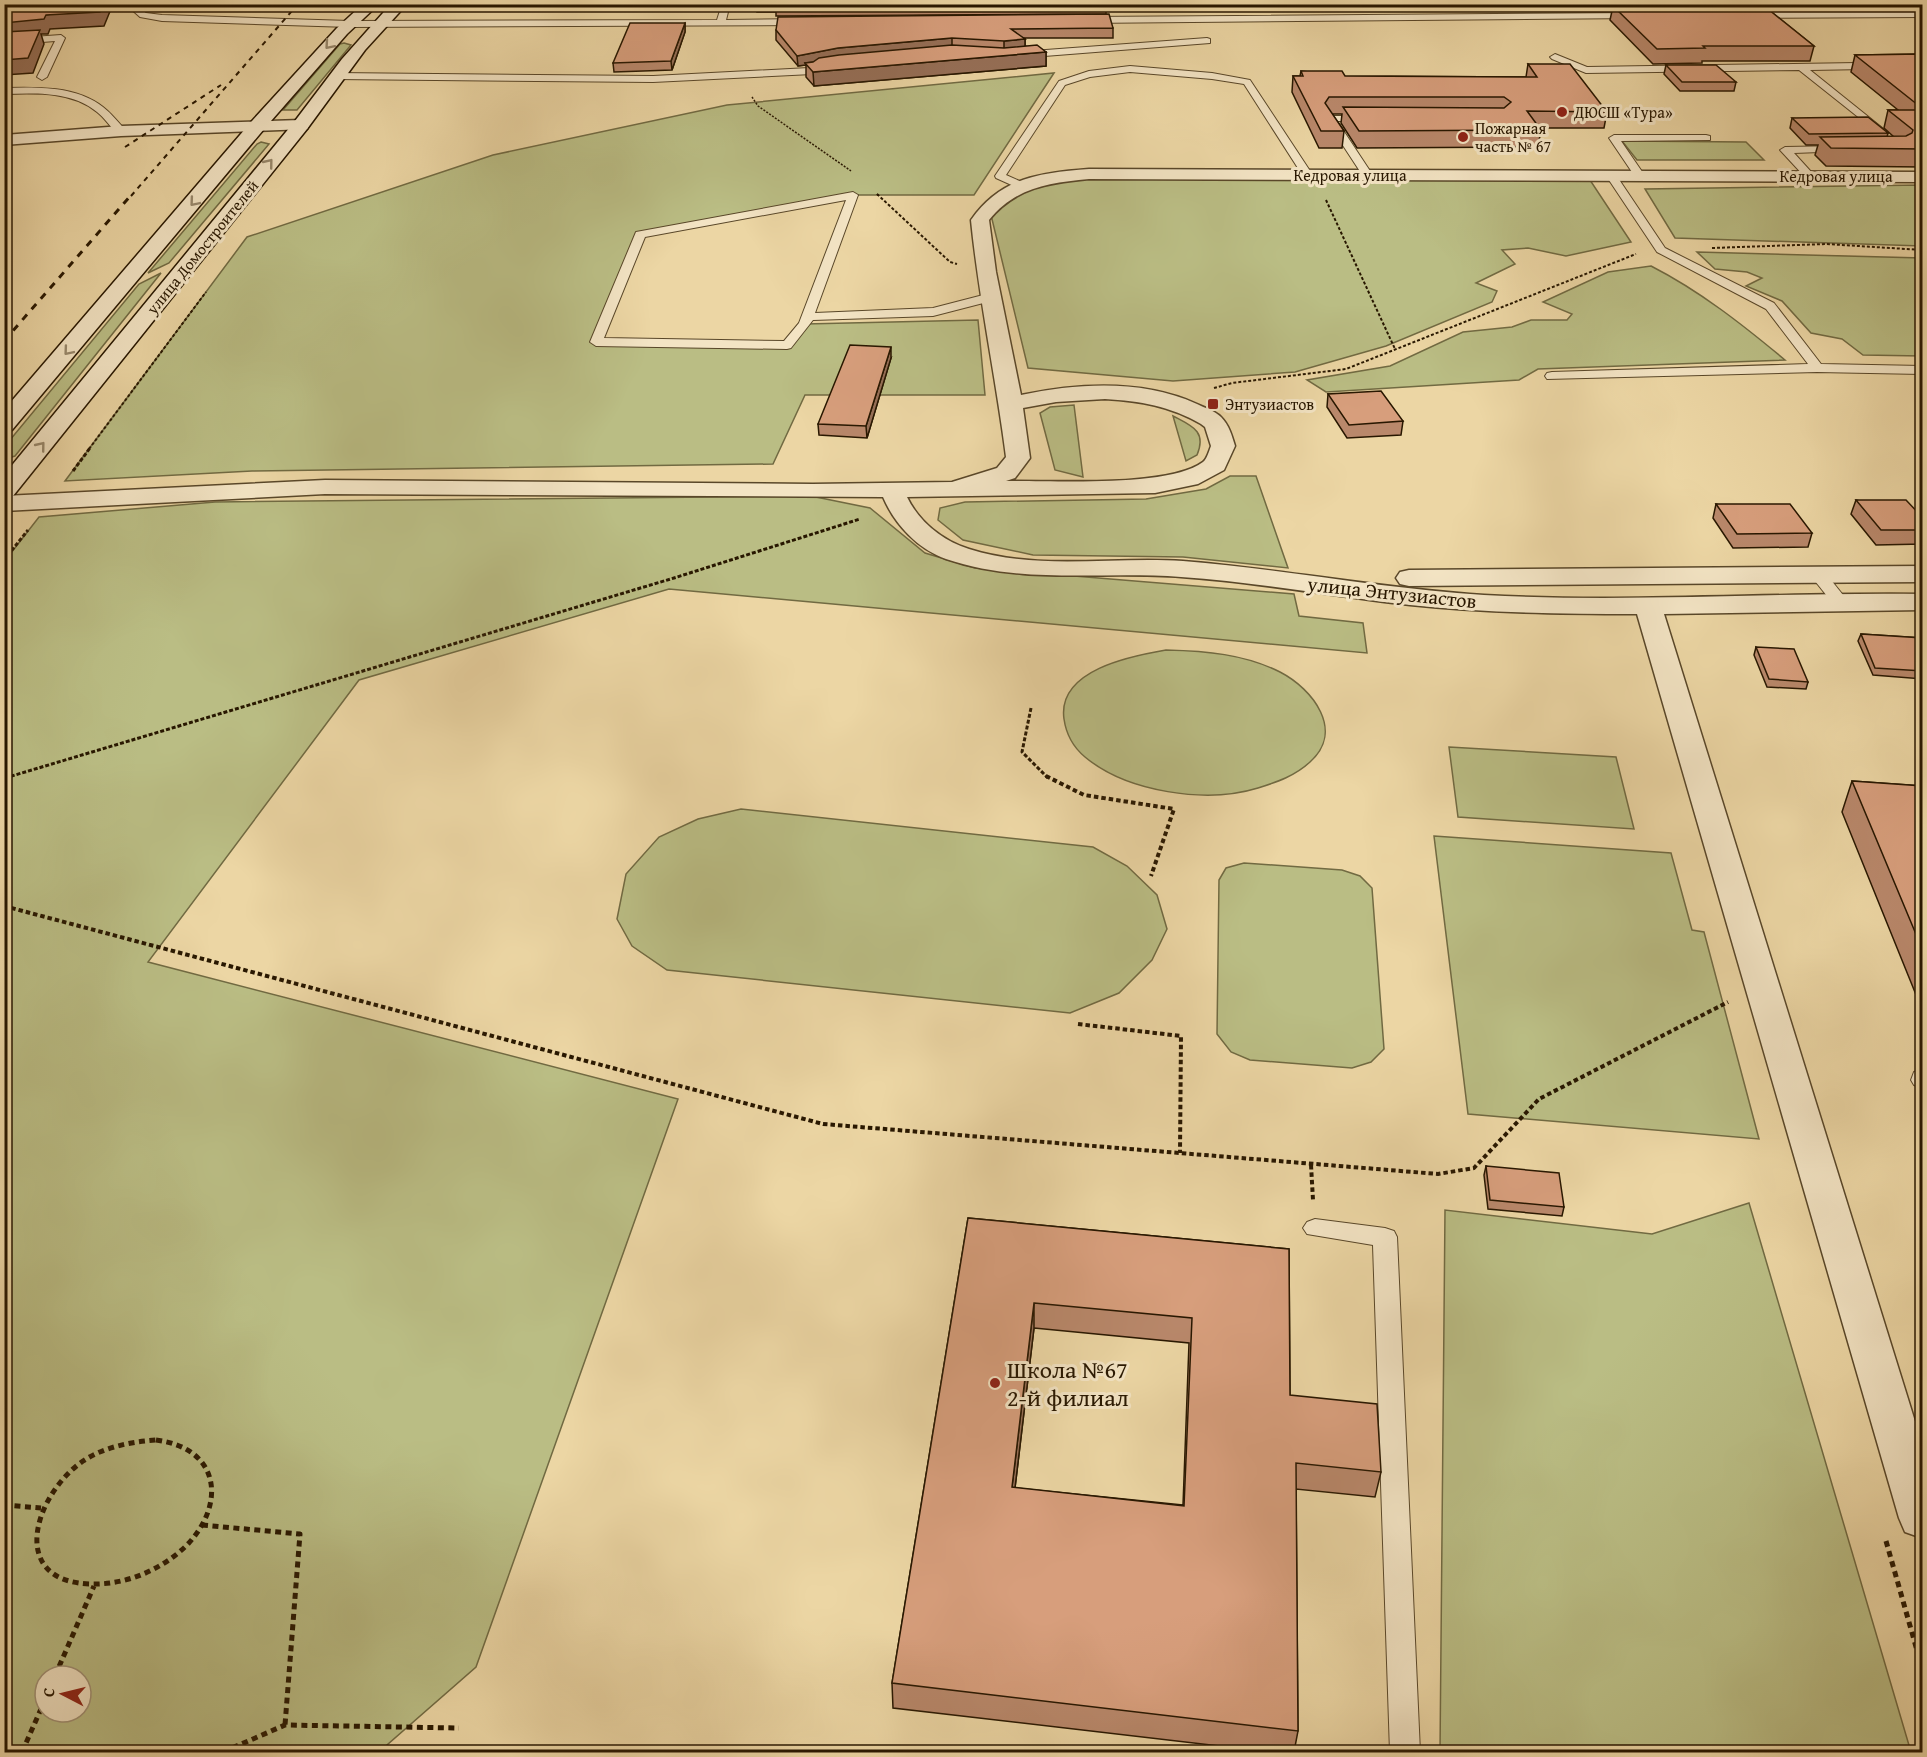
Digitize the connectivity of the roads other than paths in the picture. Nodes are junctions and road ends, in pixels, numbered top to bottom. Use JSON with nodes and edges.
{"nodes":[{"id":1,"x":137,"y":4,"type":"edge"},
{"id":2,"x":372,"y":4,"type":"edge"},
{"id":3,"x":400,"y":4,"type":"edge"},
{"id":4,"x":726,"y":4,"type":"edge"},
{"id":5,"x":1923,"y":14,"type":"edge"},
{"id":6,"x":1744,"y":15,"type":"edge"},
{"id":7,"x":1649,"y":16,"type":"edge"},
{"id":8,"x":1078,"y":20,"type":"edge"},
{"id":9,"x":820,"y":21,"type":"edge"},
{"id":10,"x":721,"y":22,"type":"junction"},
{"id":11,"x":350,"y":24,"type":"junction"},
{"id":12,"x":379,"y":24,"type":"junction"},
{"id":13,"x":4,"y":42,"type":"edge"},
{"id":14,"x":1207,"y":42,"type":"dead end"},
{"id":15,"x":1004,"y":56,"type":"edge"},
{"id":16,"x":1555,"y":57,"type":"dead end"},
{"id":17,"x":839,"y":63,"type":"edge"},
{"id":18,"x":1923,"y":65,"type":"edge"},
{"id":19,"x":1802,"y":66,"type":"junction"},
{"id":20,"x":336,"y":76,"type":"junction"},
{"id":21,"x":48,"y":90,"type":"junction"},
{"id":22,"x":4,"y":91,"type":"edge"},
{"id":23,"x":1376,"y":118,"type":"edge"},
{"id":24,"x":301,"y":124,"type":"junction"},
{"id":25,"x":258,"y":125,"type":"junction"},
{"id":26,"x":121,"y":131,"type":"junction"},
{"id":27,"x":1706,"y":138,"type":"dead end"},
{"id":28,"x":4,"y":140,"type":"edge"},
{"id":29,"x":1892,"y":141,"type":"edge"},
{"id":30,"x":1854,"y":149,"type":"edge"},
{"id":31,"x":1307,"y":174,"type":"junction"},
{"id":32,"x":1367,"y":174,"type":"junction"},
{"id":33,"x":1640,"y":176,"type":"junction"},
{"id":34,"x":1809,"y":176,"type":"junction"},
{"id":35,"x":1612,"y":177,"type":"junction"},
{"id":36,"x":1923,"y":177,"type":"edge"},
{"id":37,"x":1020,"y":185,"type":"junction"},
{"id":38,"x":991,"y":297,"type":"junction"},
{"id":39,"x":806,"y":317,"type":"junction"},
{"id":40,"x":1817,"y":368,"type":"junction"},
{"id":41,"x":1923,"y":369,"type":"edge"},
{"id":42,"x":1552,"y":376,"type":"dead end"},
{"id":43,"x":1011,"y":404,"type":"junction"},
{"id":44,"x":4,"y":426,"type":"edge"},
{"id":45,"x":953,"y":489,"type":"junction"},
{"id":46,"x":4,"y":491,"type":"edge"},
{"id":47,"x":895,"y":499,"type":"junction"},
{"id":48,"x":4,"y":504,"type":"edge"},
{"id":49,"x":1817,"y":573,"type":"junction"},
{"id":50,"x":1923,"y":574,"type":"edge"},
{"id":51,"x":1330,"y":587,"type":"junction"},
{"id":52,"x":1923,"y":602,"type":"edge"},
{"id":53,"x":1841,"y":603,"type":"junction"},
{"id":54,"x":1648,"y":605,"type":"junction"},
{"id":55,"x":1315,"y":1227,"type":"road end"},
{"id":56,"x":1923,"y":1518,"type":"edge"},
{"id":57,"x":1405,"y":1752,"type":"edge"}],
"edges":[{"from":1,"to":11,"type":"lane"},
{"from":2,"to":11,"type":"street","name":"улица Домостроителей"},
{"from":3,"to":12,"type":"street","name":"улица Домостроителей"},
{"from":4,"to":10,"type":"lane"},
{"from":5,"to":6,"type":"lane"},
{"from":7,"to":8,"type":"lane"},
{"from":9,"to":10,"type":"lane"},
{"from":10,"to":12,"type":"lane"},
{"from":11,"to":12,"type":"lane"},
{"from":11,"to":25,"type":"street","name":"улица Домостроителей","one_way":true},
{"from":12,"to":20,"type":"street","name":"улица Домостроителей"},
{"from":13,"to":21,"type":"lane"},
{"from":14,"to":15,"type":"lane"},
{"from":16,"to":19,"type":"lane"},
{"from":17,"to":20,"type":"lane"},
{"from":18,"to":19,"type":"lane"},
{"from":19,"to":29,"type":"lane"},
{"from":20,"to":24,"type":"street","name":"улица Домостроителей"},
{"from":21,"to":22,"type":"lane"},
{"from":21,"to":26,"type":"lane"},
{"from":23,"to":32,"type":"lane"},
{"from":24,"to":25,"type":"street"},
{"from":46,"to":24,"type":"street","name":"улица Домостроителей","one_way":true},
{"from":25,"to":26,"type":"street"},
{"from":25,"to":44,"type":"street","name":"улица Домостроителей","one_way":true},
{"from":26,"to":28,"type":"street"},
{"from":27,"to":33,"type":"lane"},
{"from":30,"to":34,"type":"lane"},
{"from":31,"to":32,"type":"street","name":"Кедровая улица"},
{"from":31,"to":37,"type":"street","name":"Кедровая улица"},
{"from":31,"to":37,"type":"lane"},
{"from":32,"to":35,"type":"street","name":"Кедровая улица"},
{"from":33,"to":34,"type":"street","name":"Кедровая улица"},
{"from":33,"to":35,"type":"street","name":"Кедровая улица"},
{"from":34,"to":36,"type":"street","name":"Кедровая улица"},
{"from":35,"to":40,"type":"lane"},
{"from":37,"to":38,"type":"street","name":"Кедровая улица"},
{"from":38,"to":39,"type":"lane"},
{"from":38,"to":43,"type":"street","name":"Кедровая улица"},
{"from":39,"to":39,"type":"lane"},
{"from":40,"to":41,"type":"lane"},
{"from":40,"to":42,"type":"lane"},
{"from":43,"to":45,"type":"street","name":"Кедровая улица"},
{"from":43,"to":45,"type":"street"},
{"from":45,"to":47,"type":"street"},
{"from":47,"to":48,"type":"street"},
{"from":47,"to":51,"type":"street","name":"улица Энтузиастов"},
{"from":49,"to":50,"type":"street"},
{"from":49,"to":51,"type":"street"},
{"from":49,"to":53,"type":"lane"},
{"from":51,"to":54,"type":"street","name":"улица Энтузиастов"},
{"from":52,"to":53,"type":"street","name":"улица Энтузиастов"},
{"from":53,"to":54,"type":"street","name":"улица Энтузиастов"},
{"from":54,"to":56,"type":"street"},
{"from":55,"to":57,"type":"lane"}]}
